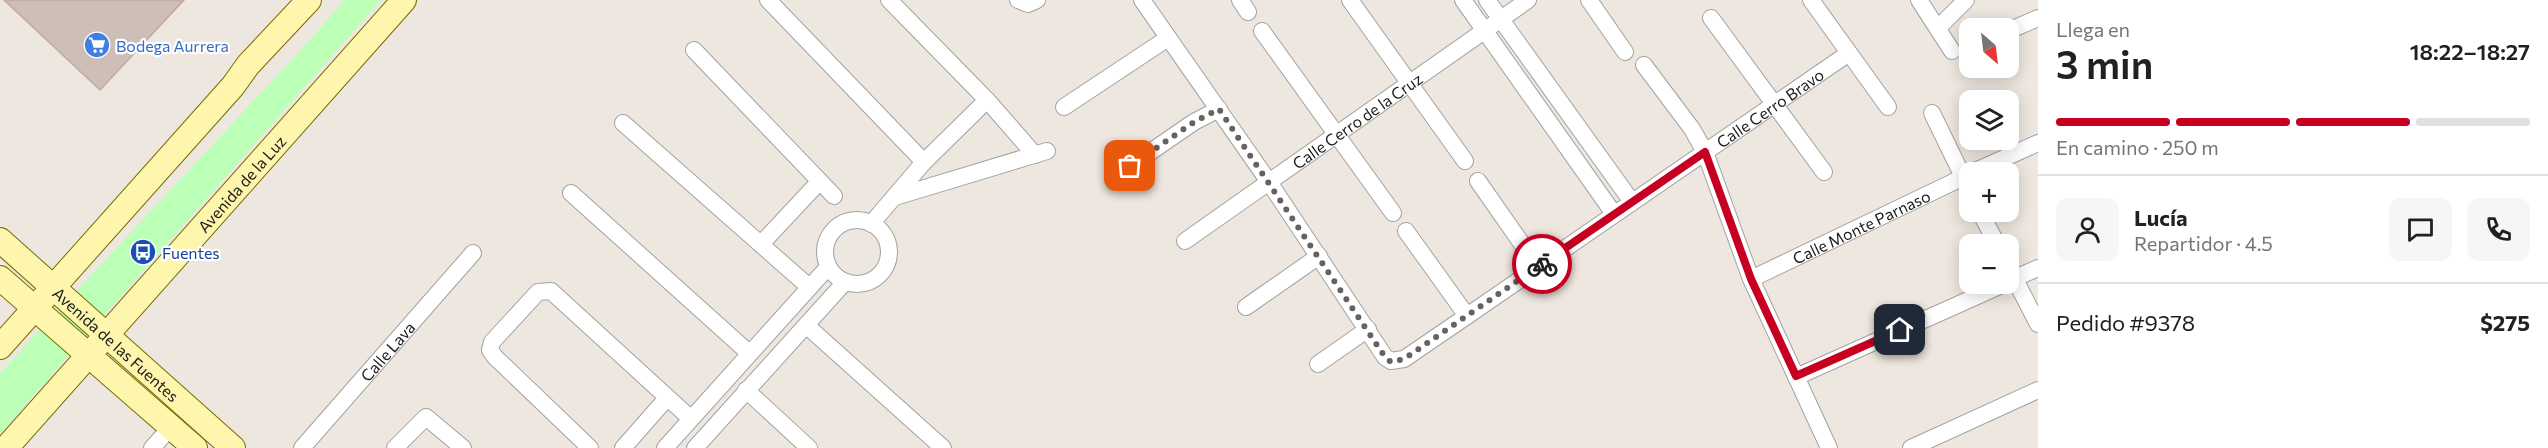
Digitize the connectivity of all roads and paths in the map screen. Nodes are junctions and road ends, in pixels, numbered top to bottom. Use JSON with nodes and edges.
{"nodes":[{"id":1,"x":309,"y":0,"type":"edge"},
{"id":2,"x":404,"y":0,"type":"edge"},
{"id":3,"x":889,"y":0,"type":"edge"},
{"id":4,"x":1142,"y":0,"type":"edge"},
{"id":5,"x":1350,"y":0,"type":"edge"},
{"id":6,"x":1463,"y":0,"type":"edge"},
{"id":7,"x":1487,"y":0,"type":"edge"},
{"id":8,"x":1528,"y":0,"type":"edge"},
{"id":9,"x":1589,"y":0,"type":"edge"},
{"id":10,"x":1811,"y":0,"type":"edge"},
{"id":11,"x":1919,"y":0,"type":"edge"},
{"id":12,"x":1966,"y":0,"type":"edge"},
{"id":13,"x":772,"y":2,"type":"edge"},
{"id":14,"x":1711,"y":18,"type":"dead end"},
{"id":15,"x":2038,"y":18,"type":"edge"},
{"id":16,"x":1501,"y":19,"type":"junction"},
{"id":17,"x":2019,"y":26,"type":"edge"},
{"id":18,"x":1938,"y":28,"type":"junction"},
{"id":19,"x":1484,"y":30,"type":"junction"},
{"id":20,"x":1262,"y":32,"type":"dead end"},
{"id":21,"x":1168,"y":38,"type":"junction"},
{"id":22,"x":694,"y":50,"type":"dead end"},
{"id":23,"x":1952,"y":51,"type":"dead end"},
{"id":24,"x":1625,"y":52,"type":"dead end"},
{"id":25,"x":1849,"y":53,"type":"junction"},
{"id":26,"x":1644,"y":65,"type":"dead end"},
{"id":27,"x":1411,"y":83,"type":"junction"},
{"id":28,"x":987,"y":100,"type":"junction"},
{"id":29,"x":1774,"y":103,"type":"junction"},
{"id":30,"x":1064,"y":107,"type":"dead end"},
{"id":31,"x":1888,"y":107,"type":"dead end"},
{"id":32,"x":1219,"y":109,"type":"junction"},
{"id":33,"x":1932,"y":113,"type":"dead end"},
{"id":34,"x":623,"y":123,"type":"dead end"},
{"id":35,"x":1336,"y":136,"type":"junction"},
{"id":36,"x":2038,"y":142,"type":"edge"},
{"id":37,"x":1705,"y":152,"type":"junction"},
{"id":38,"x":1465,"y":161,"type":"dead end"},
{"id":39,"x":924,"y":162,"type":"junction"},
{"id":40,"x":1959,"y":162,"type":"edge"},
{"id":41,"x":2000,"y":162,"type":"edge"},
{"id":42,"x":1130,"y":166,"type":"dead end"},
{"id":43,"x":1824,"y":172,"type":"dead end"},
{"id":44,"x":1478,"y":181,"type":"dead end"},
{"id":45,"x":819,"y":182,"type":"junction"},
{"id":46,"x":1269,"y":182,"type":"junction"},
{"id":47,"x":1959,"y":183,"type":"edge"},
{"id":48,"x":571,"y":193,"type":"dead end"},
{"id":49,"x":834,"y":196,"type":"dead end"},
{"id":50,"x":894,"y":197,"type":"junction"},
{"id":51,"x":1632,"y":202,"type":"junction"},
{"id":52,"x":1393,"y":213,"type":"dead end"},
{"id":53,"x":1614,"y":214,"type":"junction"},
{"id":54,"x":871,"y":224,"type":"junction"},
{"id":55,"x":1406,"y":231,"type":"dead end"},
{"id":56,"x":1185,"y":241,"type":"dead end"},
{"id":57,"x":761,"y":244,"type":"junction"},
{"id":58,"x":2,"y":246,"type":"edge"},
{"id":59,"x":473,"y":253,"type":"dead end"},
{"id":60,"x":1319,"y":256,"type":"junction"},
{"id":61,"x":828,"y":267,"type":"junction"},
{"id":62,"x":1538,"y":267,"type":"junction"},
{"id":63,"x":2038,"y":268,"type":"edge"},
{"id":64,"x":2019,"y":274,"type":"edge"},
{"id":65,"x":0,"y":278,"type":"edge"},
{"id":66,"x":1751,"y":279,"type":"junction"},
{"id":67,"x":845,"y":282,"type":"junction"},
{"id":68,"x":808,"y":286,"type":"junction"},
{"id":69,"x":52,"y":289,"type":"junction"},
{"id":70,"x":2019,"y":293,"type":"edge"},
{"id":71,"x":1972,"y":294,"type":"edge"},
{"id":72,"x":1246,"y":307,"type":"dead end"},
{"id":73,"x":34,"y":309,"type":"junction"},
{"id":74,"x":1467,"y":316,"type":"junction"},
{"id":75,"x":2038,"y":324,"type":"edge"},
{"id":76,"x":807,"y":326,"type":"junction"},
{"id":77,"x":1368,"y":329,"type":"junction"},
{"id":78,"x":107,"y":337,"type":"junction"},
{"id":79,"x":0,"y":347,"type":"edge"},
{"id":80,"x":748,"y":353,"type":"junction"},
{"id":81,"x":90,"y":357,"type":"junction"},
{"id":82,"x":1318,"y":364,"type":"dead end"},
{"id":83,"x":1796,"y":376,"type":"junction"},
{"id":84,"x":746,"y":390,"type":"junction"},
{"id":85,"x":2038,"y":390,"type":"edge"},
{"id":86,"x":667,"y":398,"type":"junction"},
{"id":87,"x":690,"y":418,"type":"junction"},
{"id":88,"x":171,"y":427,"type":"junction"},
{"id":89,"x":6,"y":448,"type":"edge"},
{"id":90,"x":152,"y":448,"type":"edge"},
{"id":91,"x":195,"y":448,"type":"edge"},
{"id":92,"x":233,"y":448,"type":"edge"},
{"id":93,"x":302,"y":448,"type":"edge"},
{"id":94,"x":395,"y":448,"type":"edge"},
{"id":95,"x":464,"y":448,"type":"edge"},
{"id":96,"x":590,"y":448,"type":"edge"},
{"id":97,"x":623,"y":448,"type":"edge"},
{"id":98,"x":665,"y":448,"type":"edge"},
{"id":99,"x":695,"y":448,"type":"edge"},
{"id":100,"x":809,"y":448,"type":"edge"},
{"id":101,"x":943,"y":448,"type":"edge"},
{"id":102,"x":1829,"y":448,"type":"edge"},
{"id":103,"x":1911,"y":448,"type":"edge"}],
"edges":[{"from":1,"to":69,"type":"main road"},
{"from":2,"to":78,"type":"main road","name":"Avenida de la Luz"},
{"from":3,"to":28,"type":"street"},
{"from":4,"to":21,"type":"street"},
{"from":5,"to":27,"type":"street"},
{"from":6,"to":19,"type":"street"},
{"from":7,"to":16,"type":"street"},
{"from":8,"to":16,"type":"street","name":"Calle Cerro de la Cruz"},
{"from":9,"to":24,"type":"street"},
{"from":10,"to":25,"type":"street"},
{"from":11,"to":18,"type":"street"},
{"from":12,"to":18,"type":"street"},
{"from":13,"to":39,"type":"street"},
{"from":14,"to":29,"type":"street"},
{"from":15,"to":17,"type":"street"},
{"from":16,"to":19,"type":"street","name":"Calle Cerro de la Cruz"},
{"from":16,"to":51,"type":"street"},
{"from":18,"to":23,"type":"street"},
{"from":19,"to":27,"type":"street","name":"Calle Cerro de la Cruz"},
{"from":19,"to":53,"type":"street"},
{"from":20,"to":35,"type":"street"},
{"from":21,"to":30,"type":"street"},
{"from":21,"to":32,"type":"street"},
{"from":22,"to":45,"type":"street"},
{"from":25,"to":29,"type":"street","name":"Calle Cerro Bravo"},
{"from":25,"to":31,"type":"street"},
{"from":26,"to":37,"type":"street"},
{"from":27,"to":35,"type":"street","name":"Calle Cerro de la Cruz"},
{"from":27,"to":38,"type":"street"},
{"from":28,"to":39,"type":"street"},
{"from":28,"to":50,"type":"street"},
{"from":29,"to":37,"type":"street","name":"Calle Cerro Bravo"},
{"from":29,"to":43,"type":"street"},
{"from":32,"to":42,"type":"street"},
{"from":32,"to":46,"type":"street"},
{"from":33,"to":40,"type":"street"},
{"from":34,"to":57,"type":"street"},
{"from":35,"to":46,"type":"street","name":"Calle Cerro de la Cruz"},
{"from":35,"to":52,"type":"street"},
{"from":36,"to":41,"type":"street","name":"Calle Monte Parnaso"},
{"from":37,"to":51,"type":"street","name":"Calle Cerro Bravo"},
{"from":37,"to":66,"type":"street"},
{"from":39,"to":50,"type":"street"},
{"from":44,"to":62,"type":"street"},
{"from":45,"to":49,"type":"street"},
{"from":45,"to":57,"type":"street"},
{"from":46,"to":56,"type":"street","name":"Calle Cerro de la Cruz"},
{"from":46,"to":60,"type":"street"},
{"from":47,"to":66,"type":"street","name":"Calle Monte Parnaso"},
{"from":48,"to":80,"type":"street"},
{"from":50,"to":54,"type":"street"},
{"from":51,"to":53,"type":"street","name":"Calle Cerro Bravo"},
{"from":53,"to":62,"type":"street","name":"Calle Cerro Bravo"},
{"from":54,"to":61,"type":"street"},
{"from":54,"to":67,"type":"street"},
{"from":55,"to":74,"type":"street"},
{"from":57,"to":68,"type":"street"},
{"from":58,"to":69,"type":"main road","name":"Avenida de las Fuentes"},
{"from":59,"to":93,"type":"street","name":"Calle Lava"},
{"from":60,"to":72,"type":"street"},
{"from":60,"to":77,"type":"street"},
{"from":61,"to":67,"type":"street"},
{"from":61,"to":68,"type":"street"},
{"from":62,"to":74,"type":"street","name":"Calle Cerro Bravo"},
{"from":63,"to":64,"type":"street"},
{"from":65,"to":73,"type":"main road","name":"Avenida de las Fuentes"},
{"from":66,"to":83,"type":"street"},
{"from":67,"to":76,"type":"street"},
{"from":68,"to":80,"type":"street"},
{"from":69,"to":73,"type":"main road"},
{"from":69,"to":78,"type":"main road","name":"Avenida de las Fuentes"},
{"from":70,"to":75,"type":"street"},
{"from":71,"to":83,"type":"street"},
{"from":73,"to":79,"type":"main road"},
{"from":73,"to":81,"type":"main road","name":"Avenida de las Fuentes"},
{"from":74,"to":77,"type":"street","name":"Calle Cerro Bravo"},
{"from":76,"to":84,"type":"street"},
{"from":76,"to":101,"type":"street"},
{"from":77,"to":82,"type":"street"},
{"from":78,"to":81,"type":"main road","name":"Avenida de la Luz"},
{"from":78,"to":92,"type":"main road","name":"Avenida de las Fuentes"},
{"from":80,"to":87,"type":"street"},
{"from":81,"to":88,"type":"main road","name":"Avenida de las Fuentes"},
{"from":81,"to":89,"type":"main road","name":"Avenida de la Luz"},
{"from":83,"to":102,"type":"street"},
{"from":84,"to":99,"type":"street"},
{"from":84,"to":100,"type":"street"},
{"from":85,"to":103,"type":"street"},
{"from":86,"to":87,"type":"street"},
{"from":86,"to":96,"type":"street"},
{"from":86,"to":97,"type":"street"},
{"from":87,"to":98,"type":"street"},
{"from":88,"to":90,"type":"street"},
{"from":88,"to":91,"type":"main road","name":"Avenida de las Fuentes"},
{"from":94,"to":95,"type":"street"}]}
